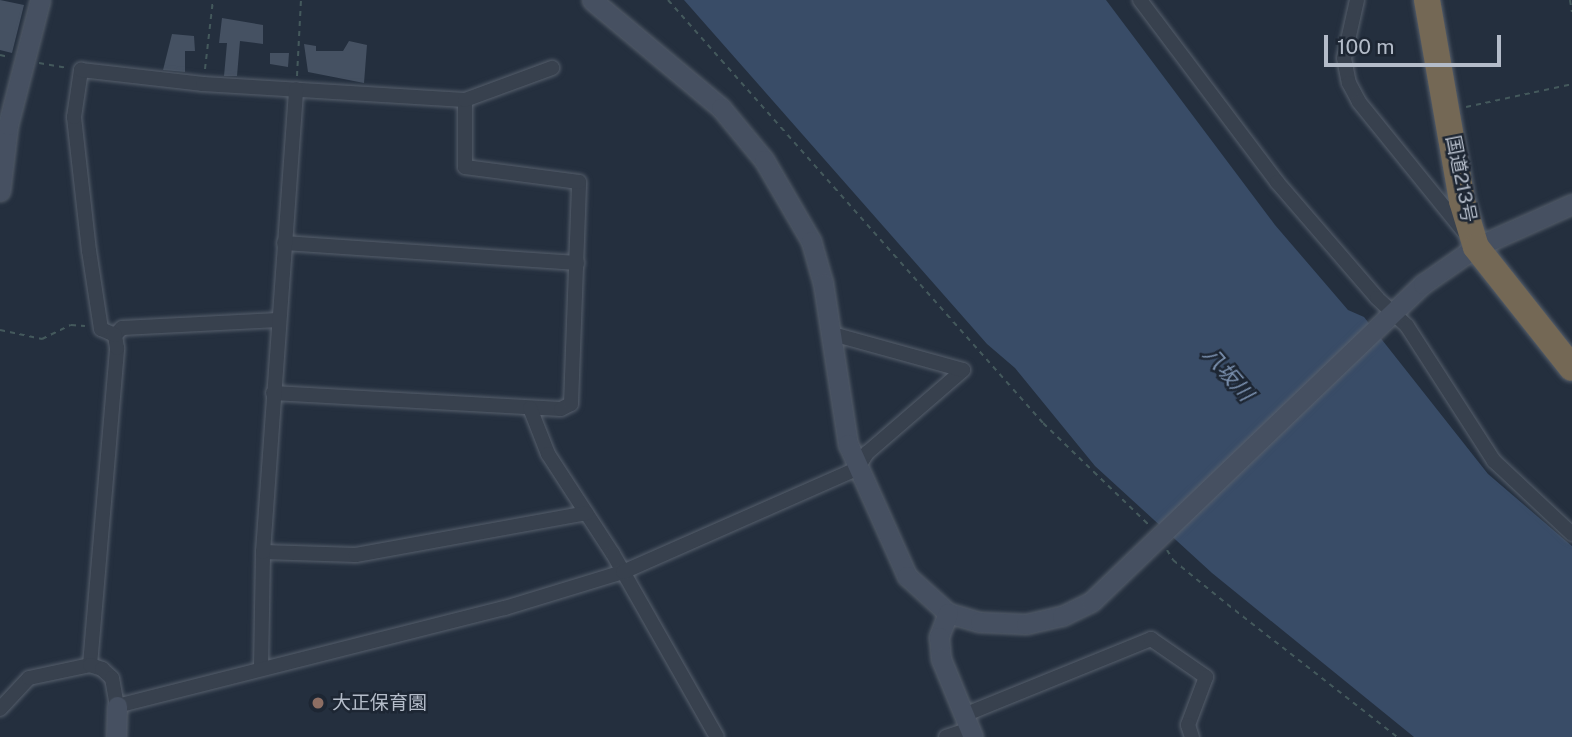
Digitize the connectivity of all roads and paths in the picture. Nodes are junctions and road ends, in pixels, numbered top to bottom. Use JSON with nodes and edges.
{"nodes":[{"id":1,"x":40,"y":0,"type":"edge"},
{"id":2,"x":213,"y":0,"type":"edge"},
{"id":3,"x":301,"y":0,"type":"edge"},
{"id":4,"x":592,"y":0,"type":"edge"},
{"id":5,"x":668,"y":0,"type":"edge"},
{"id":6,"x":1140,"y":0,"type":"edge"},
{"id":7,"x":1357,"y":0,"type":"edge"},
{"id":8,"x":1427,"y":0,"type":"edge"},
{"id":9,"x":1570,"y":0,"type":"edge"},
{"id":10,"x":1572,"y":12,"type":"edge"},
{"id":11,"x":24,"y":60,"type":"junction"},
{"id":12,"x":552,"y":68,"type":"dead end"},
{"id":13,"x":82,"y":70,"type":"junction"},
{"id":14,"x":203,"y":84,"type":"junction"},
{"id":15,"x":1572,"y":84,"type":"edge"},
{"id":16,"x":296,"y":89,"type":"junction"},
{"id":17,"x":465,"y":100,"type":"junction"},
{"id":18,"x":1448,"y":111,"type":"junction"},
{"id":19,"x":0,"y":191,"type":"edge"},
{"id":20,"x":1572,"y":204,"type":"edge"},
{"id":21,"x":285,"y":243,"type":"junction"},
{"id":22,"x":1476,"y":247,"type":"junction"},
{"id":23,"x":577,"y":262,"type":"junction"},
{"id":24,"x":1394,"y":314,"type":"junction"},
{"id":25,"x":278,"y":320,"type":"junction"},
{"id":26,"x":0,"y":330,"type":"edge"},
{"id":27,"x":108,"y":332,"type":"junction"},
{"id":28,"x":829,"y":333,"type":"junction"},
{"id":29,"x":1572,"y":368,"type":"edge"},
{"id":30,"x":273,"y":393,"type":"junction"},
{"id":31,"x":530,"y":408,"type":"junction"},
{"id":32,"x":857,"y":469,"type":"junction"},
{"id":33,"x":586,"y":513,"type":"junction"},
{"id":34,"x":1572,"y":534,"type":"edge"},
{"id":35,"x":1160,"y":539,"type":"junction"},
{"id":36,"x":263,"y":552,"type":"junction"},
{"id":37,"x":623,"y":572,"type":"junction"},
{"id":38,"x":948,"y":613,"type":"junction"},
{"id":39,"x":90,"y":665,"type":"junction"},
{"id":40,"x":261,"y":668,"type":"junction"},
{"id":41,"x":117,"y":706,"type":"junction"},
{"id":42,"x":0,"y":709,"type":"edge"},
{"id":43,"x":969,"y":727,"type":"edge"},
{"id":44,"x":116,"y":737,"type":"edge"},
{"id":45,"x":717,"y":737,"type":"edge"},
{"id":46,"x":946,"y":737,"type":"edge"},
{"id":47,"x":1192,"y":737,"type":"edge"},
{"id":48,"x":1396,"y":737,"type":"edge"}],
"edges":[{"from":1,"to":11,"type":"street"},
{"from":2,"to":14,"type":"path"},
{"from":3,"to":16,"type":"path"},
{"from":4,"to":28,"type":"street"},
{"from":5,"to":35,"type":"path"},
{"from":6,"to":24,"type":"street"},
{"from":7,"to":22,"type":"street"},
{"from":8,"to":18,"type":"highway","name":"国道213号"},
{"from":9,"to":10,"type":"path"},
{"from":11,"to":13,"type":"path"},
{"from":11,"to":19,"type":"street"},
{"from":12,"to":17,"type":"street"},
{"from":13,"to":14,"type":"street"},
{"from":13,"to":27,"type":"street"},
{"from":14,"to":16,"type":"street"},
{"from":15,"to":18,"type":"path"},
{"from":16,"to":17,"type":"street"},
{"from":16,"to":21,"type":"street"},
{"from":17,"to":23,"type":"street"},
{"from":18,"to":22,"type":"highway","name":"国道213号"},
{"from":20,"to":22,"type":"street"},
{"from":21,"to":23,"type":"street"},
{"from":21,"to":25,"type":"street"},
{"from":22,"to":24,"type":"street"},
{"from":22,"to":29,"type":"highway","name":"国道213号"},
{"from":23,"to":31,"type":"street"},
{"from":24,"to":34,"type":"street"},
{"from":24,"to":35,"type":"street"},
{"from":25,"to":27,"type":"street"},
{"from":25,"to":30,"type":"street"},
{"from":26,"to":27,"type":"path"},
{"from":27,"to":39,"type":"street"},
{"from":28,"to":32,"type":"street"},
{"from":28,"to":32,"type":"street"},
{"from":30,"to":31,"type":"street"},
{"from":30,"to":36,"type":"street"},
{"from":31,"to":33,"type":"street"},
{"from":32,"to":37,"type":"street"},
{"from":32,"to":38,"type":"street"},
{"from":33,"to":36,"type":"street"},
{"from":33,"to":37,"type":"street"},
{"from":35,"to":38,"type":"street"},
{"from":35,"to":48,"type":"path"},
{"from":36,"to":40,"type":"street"},
{"from":37,"to":40,"type":"street"},
{"from":37,"to":45,"type":"street"},
{"from":38,"to":43,"type":"street"},
{"from":39,"to":41,"type":"street"},
{"from":39,"to":42,"type":"street"},
{"from":40,"to":41,"type":"street"},
{"from":41,"to":44,"type":"street"},
{"from":43,"to":46,"type":"street"},
{"from":43,"to":47,"type":"street"}]}
